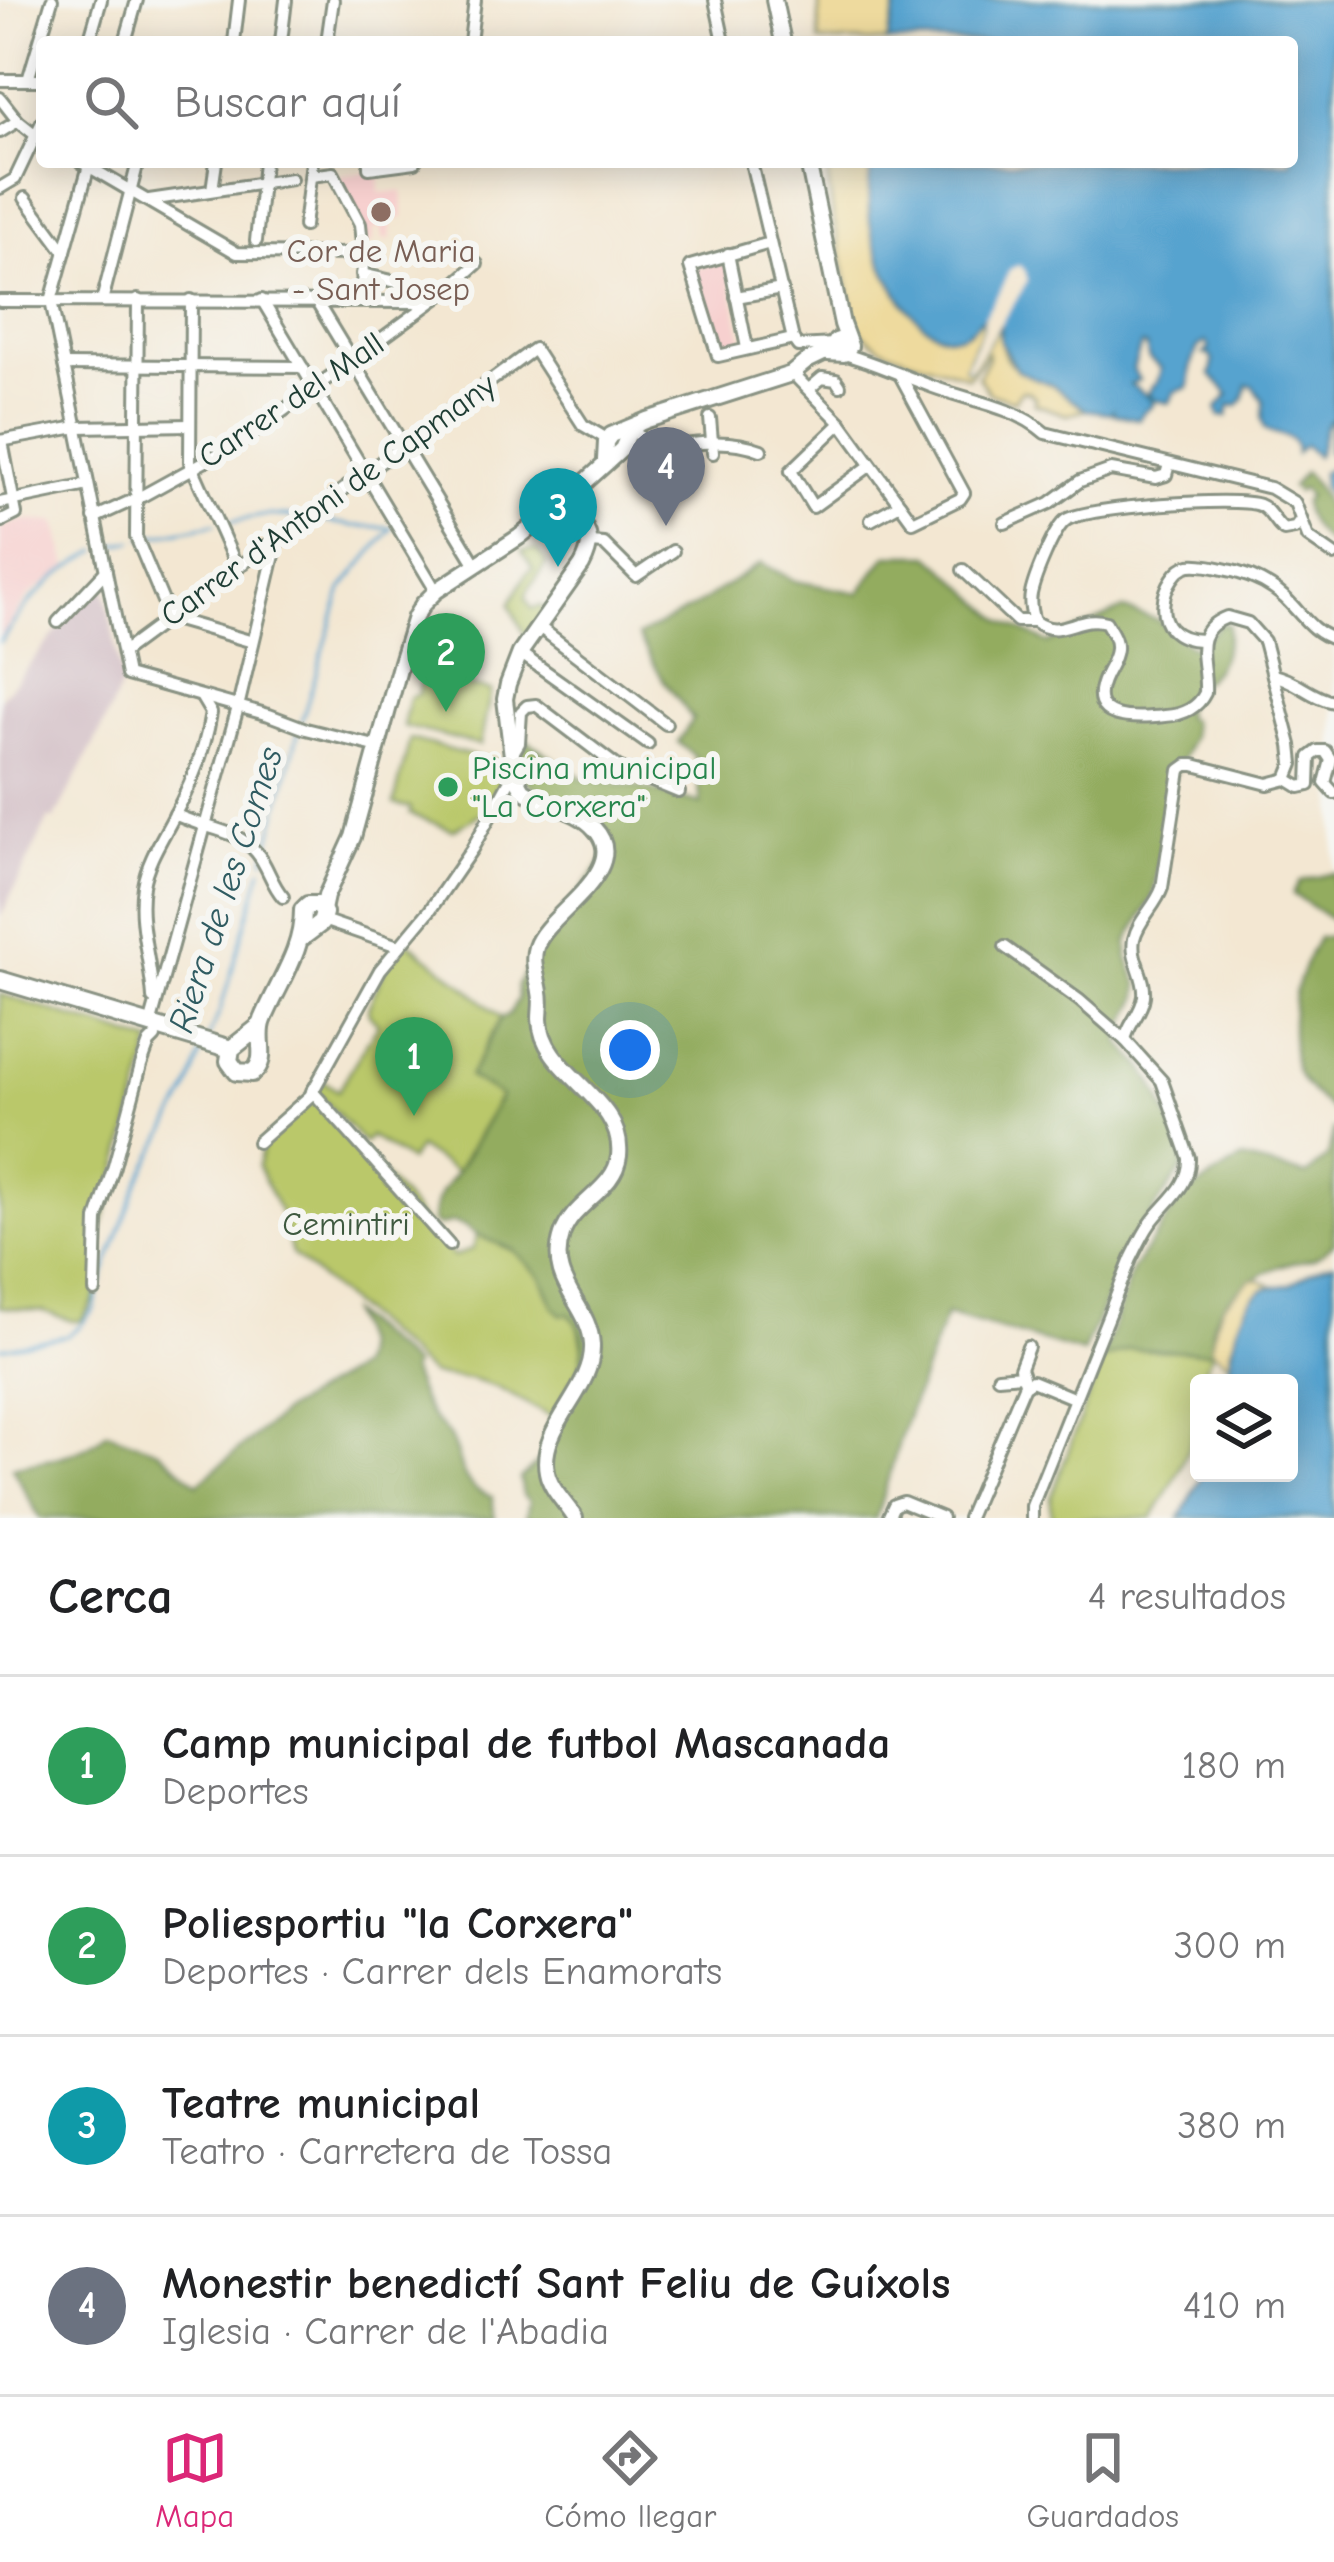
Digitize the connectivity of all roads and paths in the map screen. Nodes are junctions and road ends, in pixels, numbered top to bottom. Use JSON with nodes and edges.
{"nodes":[{"id":1,"x":52,"y":0,"type":"edge"},
{"id":2,"x":101,"y":0,"type":"edge"},
{"id":3,"x":137,"y":0,"type":"edge"},
{"id":4,"x":239,"y":0,"type":"edge"},
{"id":5,"x":286,"y":0,"type":"edge"},
{"id":6,"x":333,"y":0,"type":"edge"},
{"id":7,"x":475,"y":0,"type":"edge"},
{"id":8,"x":715,"y":0,"type":"edge"},
{"id":9,"x":774,"y":0,"type":"edge"},
{"id":10,"x":44,"y":36,"type":"edge"},
{"id":11,"x":91,"y":36,"type":"edge"},
{"id":12,"x":127,"y":36,"type":"edge"},
{"id":13,"x":234,"y":36,"type":"edge"},
{"id":14,"x":282,"y":36,"type":"edge"},
{"id":15,"x":328,"y":36,"type":"edge"},
{"id":16,"x":471,"y":36,"type":"edge"},
{"id":17,"x":723,"y":36,"type":"edge"},
{"id":18,"x":782,"y":36,"type":"edge"},
{"id":19,"x":0,"y":80,"type":"edge"},
{"id":20,"x":35,"y":80,"type":"edge"},
{"id":21,"x":0,"y":98,"type":"edge"},
{"id":22,"x":18,"y":122,"type":"junction"},
{"id":23,"x":0,"y":131,"type":"edge"},
{"id":24,"x":36,"y":136,"type":"edge"},
{"id":25,"x":36,"y":143,"type":"edge"},
{"id":26,"x":86,"y":168,"type":"edge"},
{"id":27,"x":95,"y":168,"type":"edge"},
{"id":28,"x":136,"y":168,"type":"edge"},
{"id":29,"x":215,"y":168,"type":"edge"},
{"id":30,"x":264,"y":168,"type":"edge"},
{"id":31,"x":753,"y":168,"type":"edge"},
{"id":32,"x":809,"y":168,"type":"edge"},
{"id":33,"x":311,"y":169,"type":"edge"},
{"id":34,"x":291,"y":178,"type":"dead end"},
{"id":35,"x":262,"y":183,"type":"junction"},
{"id":36,"x":0,"y":188,"type":"edge"},
{"id":37,"x":131,"y":189,"type":"junction"},
{"id":38,"x":212,"y":190,"type":"junction"},
{"id":39,"x":25,"y":198,"type":"dead end"},
{"id":40,"x":149,"y":200,"type":"junction"},
{"id":41,"x":304,"y":226,"type":"dead end"},
{"id":42,"x":256,"y":241,"type":"dead end"},
{"id":43,"x":770,"y":243,"type":"junction"},
{"id":44,"x":65,"y":252,"type":"junction"},
{"id":45,"x":363,"y":254,"type":"junction"},
{"id":46,"x":728,"y":254,"type":"junction"},
{"id":47,"x":477,"y":265,"type":"dead end"},
{"id":48,"x":362,"y":274,"type":"junction"},
{"id":49,"x":782,"y":289,"type":"junction"},
{"id":50,"x":444,"y":293,"type":"junction"},
{"id":51,"x":736,"y":297,"type":"junction"},
{"id":52,"x":138,"y":300,"type":"junction"},
{"id":53,"x":190,"y":300,"type":"junction"},
{"id":54,"x":262,"y":300,"type":"junction"},
{"id":55,"x":0,"y":301,"type":"edge"},
{"id":56,"x":51,"y":301,"type":"junction"},
{"id":57,"x":102,"y":301,"type":"junction"},
{"id":58,"x":316,"y":301,"type":"junction"},
{"id":59,"x":362,"y":301,"type":"junction"},
{"id":60,"x":432,"y":302,"type":"junction"},
{"id":61,"x":794,"y":339,"type":"junction"},
{"id":62,"x":841,"y":346,"type":"junction"},
{"id":63,"x":747,"y":348,"type":"junction"},
{"id":64,"x":353,"y":360,"type":"junction"},
{"id":65,"x":64,"y":365,"type":"junction"},
{"id":66,"x":138,"y":365,"type":"junction"},
{"id":67,"x":190,"y":365,"type":"junction"},
{"id":68,"x":302,"y":367,"type":"junction"},
{"id":69,"x":797,"y":370,"type":"junction"},
{"id":70,"x":898,"y":372,"type":"junction"},
{"id":71,"x":840,"y":386,"type":"dead end"},
{"id":72,"x":315,"y":388,"type":"junction"},
{"id":73,"x":809,"y":389,"type":"junction"},
{"id":74,"x":710,"y":418,"type":"dead end"},
{"id":75,"x":841,"y":423,"type":"junction"},
{"id":76,"x":190,"y":425,"type":"junction"},
{"id":77,"x":137,"y":426,"type":"junction"},
{"id":78,"x":635,"y":426,"type":"junction"},
{"id":79,"x":77,"y":427,"type":"junction"},
{"id":80,"x":1,"y":441,"type":"edge"},
{"id":81,"x":404,"y":444,"type":"junction"},
{"id":82,"x":611,"y":447,"type":"junction"},
{"id":83,"x":712,"y":448,"type":"junction"},
{"id":84,"x":761,"y":450,"type":"dead end"},
{"id":85,"x":1169,"y":464,"type":"junction"},
{"id":86,"x":871,"y":465,"type":"junction"},
{"id":87,"x":192,"y":469,"type":"junction"},
{"id":88,"x":366,"y":471,"type":"junction"},
{"id":89,"x":88,"y":484,"type":"junction"},
{"id":90,"x":137,"y":499,"type":"junction"},
{"id":91,"x":7,"y":501,"type":"edge"},
{"id":92,"x":562,"y":502,"type":"junction"},
{"id":93,"x":900,"y":504,"type":"junction"},
{"id":94,"x":94,"y":518,"type":"junction"},
{"id":95,"x":871,"y":520,"type":"dead end"},
{"id":96,"x":1301,"y":520,"type":"junction"},
{"id":97,"x":0,"y":522,"type":"edge"},
{"id":98,"x":1006,"y":523,"type":"dead end"},
{"id":99,"x":278,"y":538,"type":"junction"},
{"id":100,"x":591,"y":543,"type":"junction"},
{"id":101,"x":673,"y":551,"type":"dead end"},
{"id":102,"x":1334,"y":555,"type":"edge"},
{"id":103,"x":476,"y":566,"type":"junction"},
{"id":104,"x":237,"y":567,"type":"junction"},
{"id":105,"x":963,"y":570,"type":"dead end"},
{"id":106,"x":106,"y":571,"type":"junction"},
{"id":107,"x":436,"y":591,"type":"junction"},
{"id":108,"x":170,"y":618,"type":"junction"},
{"id":109,"x":1034,"y":621,"type":"junction"},
{"id":110,"x":58,"y":622,"type":"dead end"},
{"id":111,"x":538,"y":626,"type":"junction"},
{"id":112,"x":1334,"y":639,"type":"edge"},
{"id":113,"x":1202,"y":640,"type":"junction"},
{"id":114,"x":253,"y":642,"type":"junction"},
{"id":115,"x":123,"y":652,"type":"junction"},
{"id":116,"x":520,"y":653,"type":"junction"},
{"id":117,"x":1274,"y":675,"type":"junction"},
{"id":118,"x":201,"y":697,"type":"junction"},
{"id":119,"x":1334,"y":702,"type":"edge"},
{"id":120,"x":238,"y":706,"type":"junction"},
{"id":121,"x":666,"y":724,"type":"dead end"},
{"id":122,"x":648,"y":744,"type":"dead end"},
{"id":123,"x":379,"y":746,"type":"junction"},
{"id":124,"x":513,"y":764,"type":"junction"},
{"id":125,"x":1287,"y":779,"type":"junction"},
{"id":126,"x":679,"y":792,"type":"dead end"},
{"id":127,"x":1334,"y":793,"type":"edge"},
{"id":128,"x":175,"y":814,"type":"junction"},
{"id":129,"x":205,"y":826,"type":"junction"},
{"id":130,"x":283,"y":897,"type":"dead end"},
{"id":131,"x":315,"y":916,"type":"junction"},
{"id":132,"x":398,"y":946,"type":"junction"},
{"id":133,"x":1005,"y":947,"type":"dead end"},
{"id":134,"x":0,"y":980,"type":"edge"},
{"id":135,"x":0,"y":989,"type":"edge"},
{"id":136,"x":151,"y":1032,"type":"junction"},
{"id":137,"x":1125,"y":1040,"type":"junction"},
{"id":138,"x":312,"y":1091,"type":"junction"},
{"id":139,"x":258,"y":1142,"type":"dead end"},
{"id":140,"x":449,"y":1245,"type":"dead end"},
{"id":141,"x":95,"y":1291,"type":"dead end"},
{"id":142,"x":1028,"y":1347,"type":"dead end"},
{"id":143,"x":998,"y":1377,"type":"dead end"},
{"id":144,"x":1024,"y":1380,"type":"junction"},
{"id":145,"x":1073,"y":1398,"type":"junction"},
{"id":146,"x":575,"y":1518,"type":"edge"},
{"id":147,"x":888,"y":1518,"type":"edge"},
{"id":148,"x":942,"y":1518,"type":"edge"},
{"id":149,"x":968,"y":1518,"type":"edge"},
{"id":150,"x":1032,"y":1518,"type":"edge"}],
"edges":[{"from":1,"to":10,"type":"street"},
{"from":2,"to":11,"type":"street"},
{"from":3,"to":12,"type":"street"},
{"from":4,"to":13,"type":"street"},
{"from":5,"to":14,"type":"street"},
{"from":6,"to":15,"type":"street"},
{"from":7,"to":16,"type":"street"},
{"from":8,"to":17,"type":"street"},
{"from":9,"to":18,"type":"main road"},
{"from":19,"to":20,"type":"street"},
{"from":21,"to":22,"type":"street"},
{"from":22,"to":23,"type":"street"},
{"from":22,"to":24,"type":"street"},
{"from":25,"to":36,"type":"street"},
{"from":26,"to":44,"type":"street"},
{"from":27,"to":37,"type":"street"},
{"from":28,"to":37,"type":"street"},
{"from":29,"to":38,"type":"street"},
{"from":30,"to":35,"type":"street"},
{"from":31,"to":43,"type":"street"},
{"from":32,"to":62,"type":"main road"},
{"from":33,"to":41,"type":"street"},
{"from":33,"to":45,"type":"street"},
{"from":34,"to":35,"type":"street"},
{"from":35,"to":38,"type":"street"},
{"from":35,"to":42,"type":"street"},
{"from":37,"to":40,"type":"street"},
{"from":37,"to":57,"type":"street"},
{"from":38,"to":40,"type":"street"},
{"from":39,"to":44,"type":"street"},
{"from":40,"to":45,"type":"street"},
{"from":43,"to":46,"type":"street"},
{"from":43,"to":49,"type":"street"},
{"from":44,"to":56,"type":"street"},
{"from":45,"to":48,"type":"street"},
{"from":46,"to":51,"type":"street"},
{"from":46,"to":63,"type":"street"},
{"from":47,"to":50,"type":"street","name":"Carrer del Mall"},
{"from":48,"to":50,"type":"street"},
{"from":48,"to":59,"type":"street"},
{"from":49,"to":51,"type":"street"},
{"from":49,"to":61,"type":"street"},
{"from":50,"to":60,"type":"street","name":"Carrer del Mall"},
{"from":51,"to":63,"type":"street"},
{"from":52,"to":53,"type":"street"},
{"from":52,"to":57,"type":"street"},
{"from":52,"to":66,"type":"street"},
{"from":53,"to":54,"type":"street"},
{"from":53,"to":67,"type":"street"},
{"from":54,"to":58,"type":"street"},
{"from":54,"to":68,"type":"street"},
{"from":55,"to":56,"type":"street"},
{"from":56,"to":57,"type":"street"},
{"from":56,"to":65,"type":"street"},
{"from":58,"to":59,"type":"street"},
{"from":58,"to":64,"type":"street"},
{"from":59,"to":60,"type":"street"},
{"from":60,"to":64,"type":"street","name":"Carrer del Mall"},
{"from":61,"to":62,"type":"street"},
{"from":61,"to":63,"type":"street"},
{"from":62,"to":69,"type":"main road"},
{"from":62,"to":70,"type":"street"},
{"from":64,"to":72,"type":"street","name":"Carrer del Mall"},
{"from":64,"to":81,"type":"street"},
{"from":65,"to":66,"type":"street"},
{"from":65,"to":79,"type":"street"},
{"from":66,"to":67,"type":"street"},
{"from":66,"to":77,"type":"street"},
{"from":67,"to":68,"type":"street"},
{"from":67,"to":76,"type":"street"},
{"from":68,"to":72,"type":"street"},
{"from":69,"to":73,"type":"street"},
{"from":69,"to":78,"type":"main road"},
{"from":70,"to":85,"type":"street"},
{"from":70,"to":93,"type":"street"},
{"from":71,"to":73,"type":"street"},
{"from":72,"to":87,"type":"street","name":"Carrer del Mall"},
{"from":72,"to":88,"type":"street"},
{"from":73,"to":75,"type":"street"},
{"from":74,"to":83,"type":"street"},
{"from":75,"to":86,"type":"street"},
{"from":75,"to":86,"type":"street"},
{"from":76,"to":77,"type":"street"},
{"from":76,"to":87,"type":"street"},
{"from":77,"to":79,"type":"street"},
{"from":77,"to":90,"type":"street"},
{"from":78,"to":82,"type":"main road"},
{"from":78,"to":83,"type":"street"},
{"from":79,"to":80,"type":"street"},
{"from":79,"to":89,"type":"street"},
{"from":80,"to":91,"type":"street"},
{"from":81,"to":82,"type":"street","name":"Carrer d'Antoni de Capmany"},
{"from":81,"to":88,"type":"street","name":"Carrer d'Antoni de Capmany"},
{"from":81,"to":103,"type":"street"},
{"from":82,"to":92,"type":"main road"},
{"from":83,"to":84,"type":"street"},
{"from":85,"to":96,"type":"street"},
{"from":85,"to":98,"type":"street"},
{"from":86,"to":93,"type":"street"},
{"from":87,"to":90,"type":"street","name":"Carrer del Mall"},
{"from":87,"to":104,"type":"street"},
{"from":88,"to":99,"type":"street","name":"Carrer d'Antoni de Capmany"},
{"from":88,"to":107,"type":"street"},
{"from":89,"to":91,"type":"street"},
{"from":89,"to":94,"type":"street"},
{"from":90,"to":94,"type":"street","name":"Carrer del Mall"},
{"from":90,"to":108,"type":"street"},
{"from":91,"to":97,"type":"street"},
{"from":92,"to":100,"type":"main road"},
{"from":92,"to":103,"type":"main road"},
{"from":93,"to":95,"type":"street"},
{"from":94,"to":106,"type":"street"},
{"from":96,"to":102,"type":"street"},
{"from":96,"to":109,"type":"street"},
{"from":99,"to":104,"type":"street","name":"Carrer d'Antoni de Capmany"},
{"from":99,"to":114,"type":"street"},
{"from":100,"to":101,"type":"street"},
{"from":100,"to":111,"type":"main road"},
{"from":103,"to":107,"type":"main road"},
{"from":104,"to":108,"type":"street","name":"Carrer d'Antoni de Capmany"},
{"from":105,"to":109,"type":"street"},
{"from":106,"to":110,"type":"street"},
{"from":106,"to":115,"type":"street"},
{"from":107,"to":123,"type":"main road"},
{"from":108,"to":114,"type":"street"},
{"from":108,"to":115,"type":"street","name":"Carrer d'Antoni de Capmany"},
{"from":109,"to":113,"type":"street"},
{"from":111,"to":116,"type":"main road"},
{"from":111,"to":121,"type":"street"},
{"from":112,"to":113,"type":"street"},
{"from":113,"to":117,"type":"street"},
{"from":114,"to":120,"type":"street"},
{"from":115,"to":118,"type":"street"},
{"from":116,"to":122,"type":"street"},
{"from":116,"to":124,"type":"main road"},
{"from":117,"to":119,"type":"street"},
{"from":117,"to":125,"type":"street"},
{"from":118,"to":120,"type":"street"},
{"from":118,"to":128,"type":"street"},
{"from":120,"to":123,"type":"street"},
{"from":120,"to":129,"type":"street"},
{"from":123,"to":131,"type":"main road"},
{"from":124,"to":126,"type":"street"},
{"from":124,"to":132,"type":"street"},
{"from":124,"to":146,"type":"main road"},
{"from":125,"to":127,"type":"street"},
{"from":125,"to":137,"type":"street"},
{"from":128,"to":129,"type":"street"},
{"from":128,"to":136,"type":"street"},
{"from":129,"to":130,"type":"street"},
{"from":129,"to":136,"type":"street"},
{"from":131,"to":132,"type":"street"},
{"from":131,"to":136,"type":"main road"},
{"from":132,"to":138,"type":"street"},
{"from":133,"to":137,"type":"street"},
{"from":134,"to":136,"type":"main road"},
{"from":135,"to":136,"type":"main road"},
{"from":136,"to":141,"type":"street"},
{"from":137,"to":145,"type":"street"},
{"from":138,"to":139,"type":"street"},
{"from":138,"to":140,"type":"street"},
{"from":142,"to":144,"type":"street"},
{"from":143,"to":144,"type":"street"},
{"from":144,"to":145,"type":"street"},
{"from":144,"to":149,"type":"street"},
{"from":145,"to":150,"type":"street"},
{"from":147,"to":148,"type":"street"}]}
